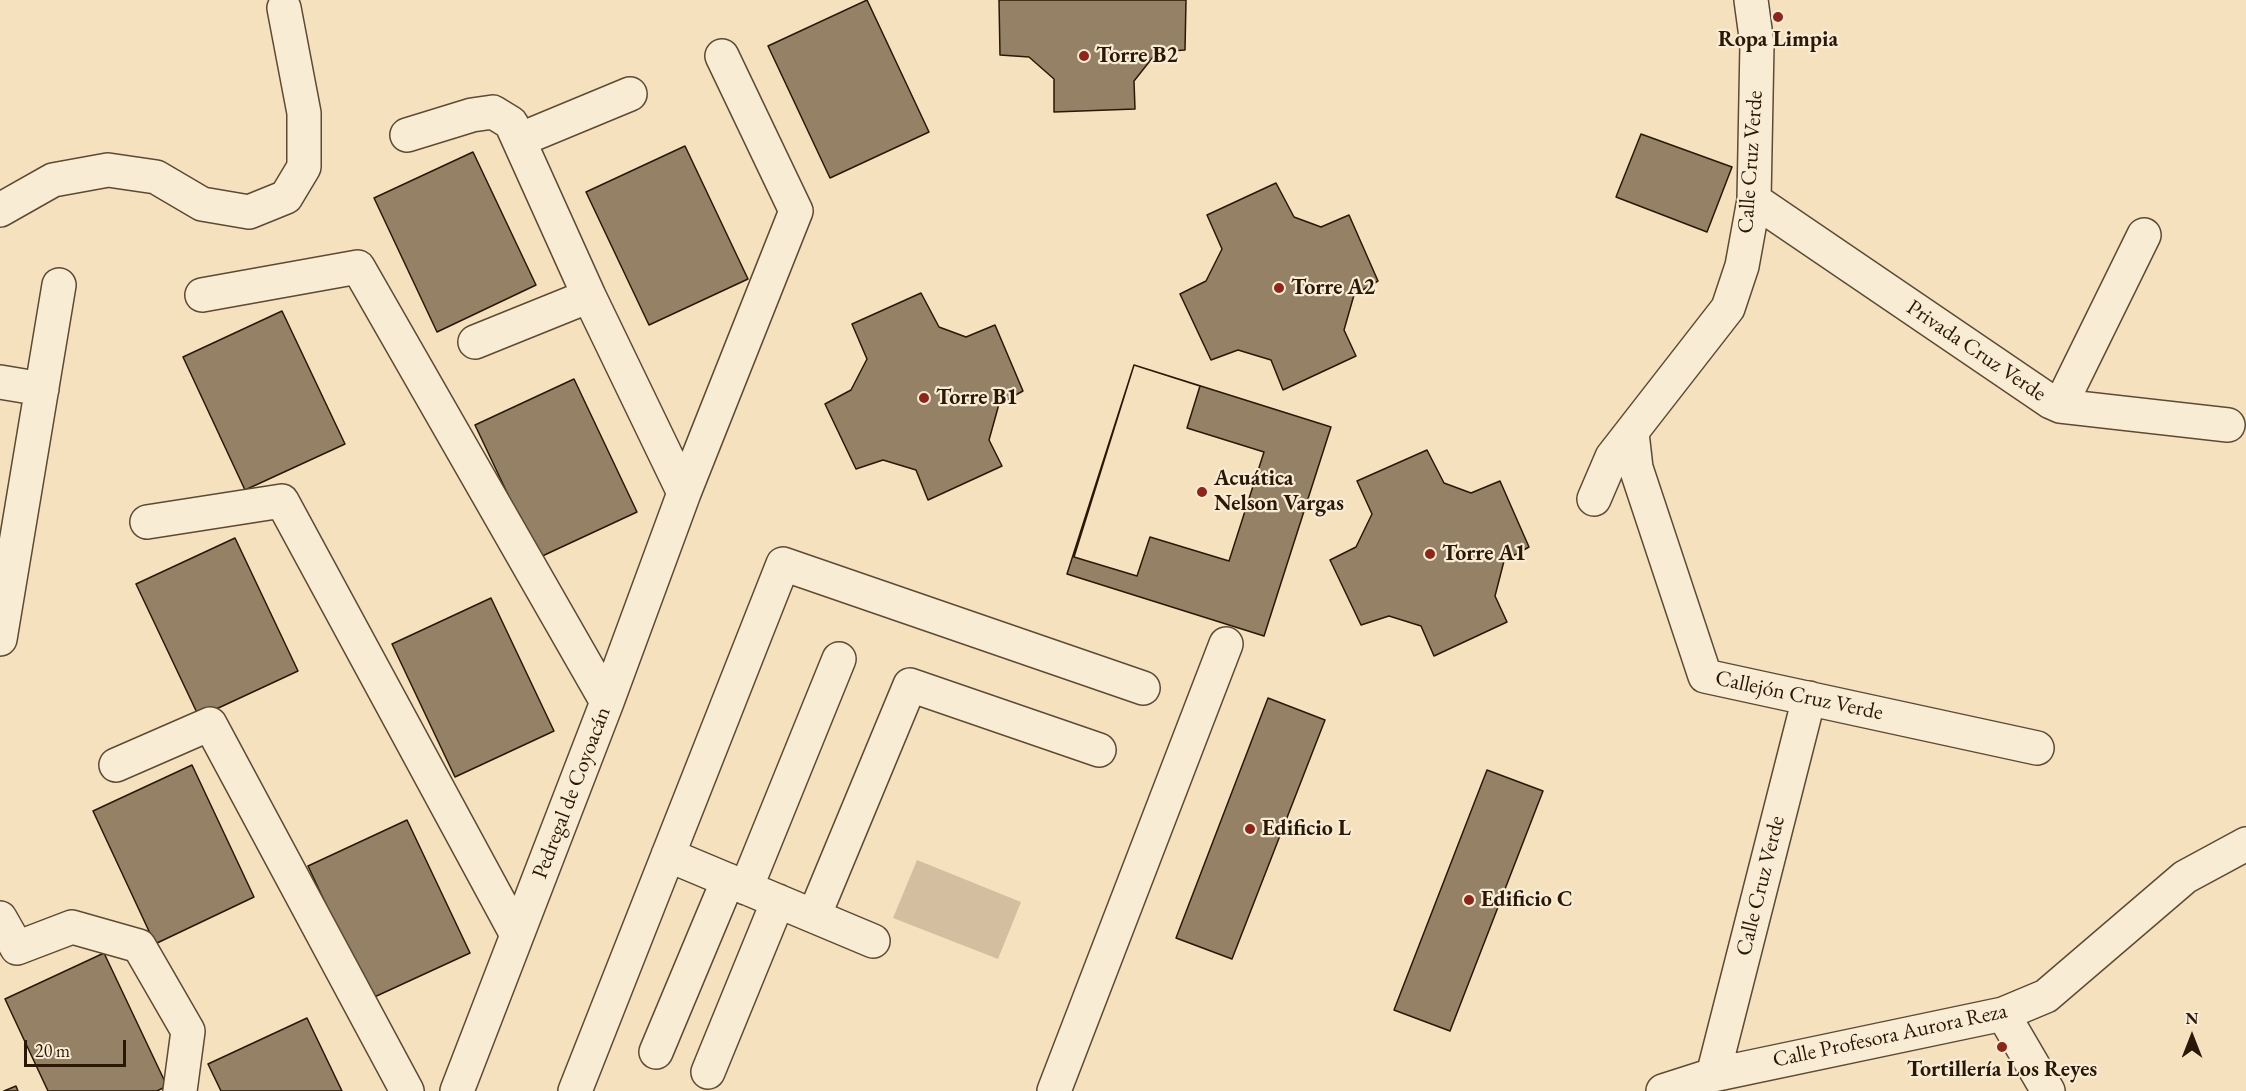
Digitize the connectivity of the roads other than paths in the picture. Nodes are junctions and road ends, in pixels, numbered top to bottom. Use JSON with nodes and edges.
{"nodes":[{"id":1,"x":1751,"y":0,"type":"edge"},
{"id":2,"x":284,"y":8,"type":"dead end"},
{"id":3,"x":722,"y":56,"type":"dead end"},
{"id":4,"x":630,"y":94,"type":"dead end"},
{"id":5,"x":407,"y":135,"type":"dead end"},
{"id":6,"x":519,"y":140,"type":"junction"},
{"id":7,"x":1754,"y":200,"type":"junction"},
{"id":8,"x":0,"y":210,"type":"edge"},
{"id":9,"x":2144,"y":235,"type":"dead end"},
{"id":10,"x":59,"y":285,"type":"dead end"},
{"id":11,"x":202,"y":295,"type":"dead end"},
{"id":12,"x":590,"y":296,"type":"junction"},
{"id":13,"x":475,"y":342,"type":"dead end"},
{"id":14,"x":0,"y":382,"type":"edge"},
{"id":15,"x":42,"y":389,"type":"junction"},
{"id":16,"x":2060,"y":405,"type":"junction"},
{"id":17,"x":2228,"y":425,"type":"dead end"},
{"id":18,"x":1622,"y":445,"type":"junction"},
{"id":19,"x":12,"y":493,"type":"edge"},
{"id":20,"x":684,"y":493,"type":"junction"},
{"id":21,"x":1601,"y":503,"type":"dead end"},
{"id":22,"x":147,"y":522,"type":"dead end"},
{"id":23,"x":0,"y":639,"type":"edge"},
{"id":24,"x":1226,"y":644,"type":"dead end"},
{"id":25,"x":839,"y":659,"type":"dead end"},
{"id":26,"x":1143,"y":688,"type":"dead end"},
{"id":27,"x":1809,"y":698,"type":"junction"},
{"id":28,"x":607,"y":702,"type":"junction"},
{"id":29,"x":2037,"y":748,"type":"dead end"},
{"id":30,"x":1099,"y":750,"type":"dead end"},
{"id":31,"x":116,"y":765,"type":"dead end"},
{"id":32,"x":2246,"y":844,"type":"edge"},
{"id":33,"x":668,"y":855,"type":"junction"},
{"id":34,"x":737,"y":884,"type":"junction"},
{"id":35,"x":778,"y":901,"type":"junction"},
{"id":36,"x":814,"y":916,"type":"junction"},
{"id":37,"x":0,"y":918,"type":"edge"},
{"id":38,"x":517,"y":935,"type":"junction"},
{"id":39,"x":873,"y":941,"type":"dead end"},
{"id":40,"x":2003,"y":1014,"type":"junction"},
{"id":41,"x":656,"y":1052,"type":"dead end"},
{"id":42,"x":708,"y":1072,"type":"dead end"},
{"id":43,"x":1713,"y":1074,"type":"junction"},
{"id":44,"x":180,"y":1091,"type":"edge"},
{"id":45,"x":407,"y":1091,"type":"edge"},
{"id":46,"x":457,"y":1091,"type":"edge"},
{"id":47,"x":575,"y":1091,"type":"edge"},
{"id":48,"x":1053,"y":1091,"type":"edge"},
{"id":49,"x":1663,"y":1091,"type":"edge"},
{"id":50,"x":2048,"y":1091,"type":"edge"}],
"edges":[{"from":1,"to":7,"type":"street","name":"Calle Cruz Verde"},
{"from":2,"to":8,"type":"street"},
{"from":3,"to":20,"type":"street","name":"Pedregal de Coyoacán"},
{"from":4,"to":6,"type":"street"},
{"from":5,"to":6,"type":"street"},
{"from":6,"to":12,"type":"street"},
{"from":7,"to":16,"type":"street","name":"Privada Cruz Verde"},
{"from":7,"to":18,"type":"street","name":"Calle Cruz Verde"},
{"from":9,"to":16,"type":"street"},
{"from":10,"to":15,"type":"street"},
{"from":11,"to":28,"type":"street"},
{"from":12,"to":13,"type":"street"},
{"from":12,"to":20,"type":"street"},
{"from":14,"to":15,"type":"street"},
{"from":15,"to":19,"type":"street"},
{"from":16,"to":17,"type":"street","name":"Privada Cruz Verde"},
{"from":18,"to":21,"type":"street","name":"Calle Cruz Verde"},
{"from":18,"to":27,"type":"street","name":"Callejón Cruz Verde"},
{"from":19,"to":23,"type":"street"},
{"from":20,"to":28,"type":"street","name":"Pedregal de Coyoacán"},
{"from":22,"to":38,"type":"street"},
{"from":24,"to":48,"type":"street"},
{"from":25,"to":34,"type":"street"},
{"from":26,"to":33,"type":"street"},
{"from":27,"to":29,"type":"street","name":"Callejón Cruz Verde"},
{"from":27,"to":43,"type":"street","name":"Calle Cruz Verde"},
{"from":28,"to":38,"type":"street","name":"Pedregal de Coyoacán"},
{"from":30,"to":36,"type":"street"},
{"from":31,"to":45,"type":"street"},
{"from":32,"to":40,"type":"street","name":"Calle Profesora Aurora Reza"},
{"from":33,"to":34,"type":"street"},
{"from":33,"to":47,"type":"street"},
{"from":34,"to":35,"type":"street"},
{"from":34,"to":41,"type":"street"},
{"from":35,"to":36,"type":"street"},
{"from":35,"to":42,"type":"street"},
{"from":36,"to":39,"type":"street"},
{"from":37,"to":44,"type":"street"},
{"from":38,"to":46,"type":"street","name":"Pedregal de Coyoacán"},
{"from":40,"to":43,"type":"street","name":"Calle Profesora Aurora Reza"},
{"from":40,"to":50,"type":"street"},
{"from":43,"to":49,"type":"street","name":"Calle Profesora Aurora Reza"}]}
